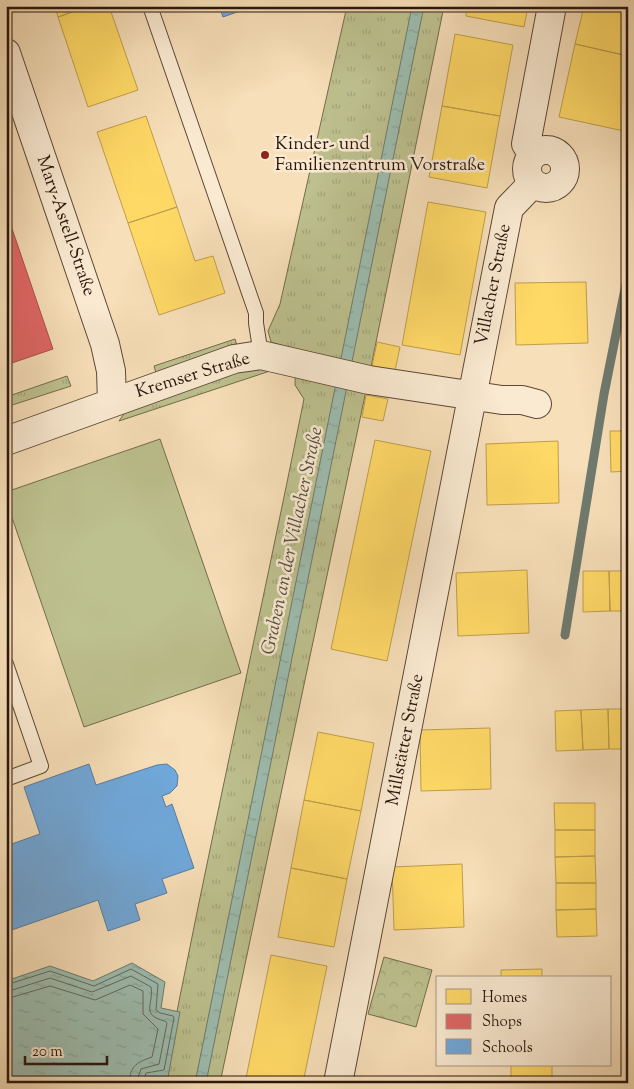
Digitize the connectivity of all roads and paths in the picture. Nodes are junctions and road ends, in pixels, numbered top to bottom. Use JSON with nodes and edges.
{"nodes":[{"id":1,"x":150,"y":6,"type":"edge"},
{"id":2,"x":552,"y":6,"type":"edge"},
{"id":3,"x":6,"y":53,"type":"edge"},
{"id":4,"x":261,"y":355,"type":"junction"},
{"id":5,"x":473,"y":396,"type":"junction"},
{"id":6,"x":112,"y":402,"type":"junction"},
{"id":7,"x":537,"y":404,"type":"dead end"},
{"id":8,"x":6,"y":441,"type":"edge"},
{"id":9,"x":6,"y":664,"type":"edge"},
{"id":10,"x":6,"y":779,"type":"edge"},
{"id":11,"x":338,"y":1083,"type":"edge"}],
"edges":[{"from":1,"to":4,"type":"lane"},
{"from":2,"to":5,"type":"street","name":"Villacher Straße"},
{"from":3,"to":6,"type":"street","name":"Mary-Astell-Straße"},
{"from":4,"to":5,"type":"street","name":"Kremser Straße"},
{"from":4,"to":6,"type":"street","name":"Kremser Straße"},
{"from":5,"to":7,"type":"street","name":"Kremser Straße"},
{"from":5,"to":11,"type":"street","name":"Millstätter Straße"},
{"from":6,"to":8,"type":"street","name":"Kremser Straße"},
{"from":9,"to":10,"type":"lane"}]}
